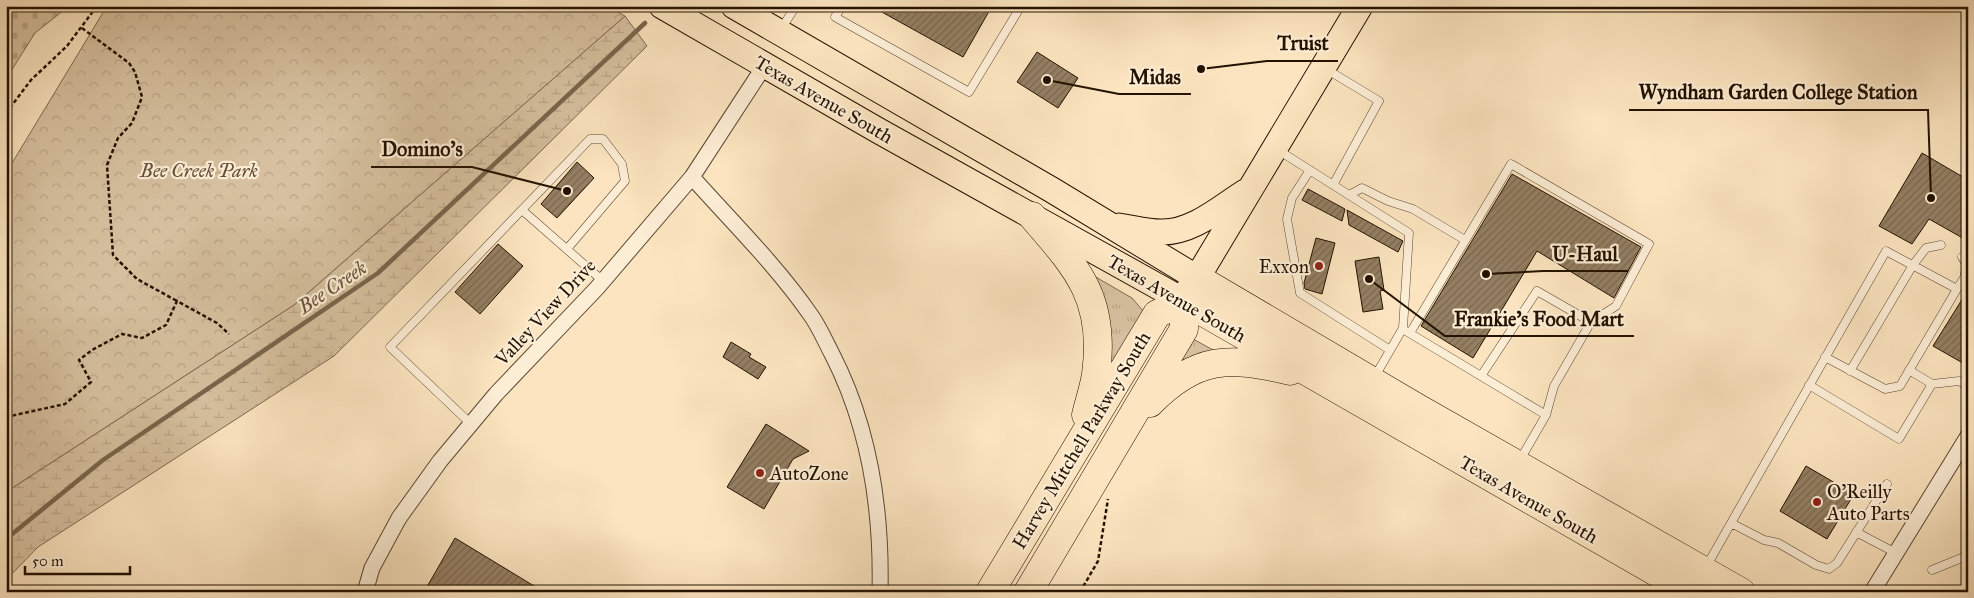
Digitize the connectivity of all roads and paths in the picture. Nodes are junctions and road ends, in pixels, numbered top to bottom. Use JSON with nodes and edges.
{"nodes":[{"id":1,"x":97,"y":6,"type":"edge"},
{"id":2,"x":662,"y":6,"type":"edge"},
{"id":3,"x":691,"y":6,"type":"edge"},
{"id":4,"x":734,"y":6,"type":"edge"},
{"id":5,"x":796,"y":6,"type":"edge"},
{"id":6,"x":842,"y":6,"type":"edge"},
{"id":7,"x":1021,"y":6,"type":"edge"},
{"id":8,"x":1360,"y":6,"type":"edge"},
{"id":9,"x":82,"y":28,"type":"junction"},
{"id":10,"x":778,"y":33,"type":"junction"},
{"id":11,"x":765,"y":65,"type":"junction"},
{"id":12,"x":1324,"y":68,"type":"junction"},
{"id":13,"x":872,"y":86,"type":"junction"},
{"id":14,"x":6,"y":113,"type":"edge"},
{"id":15,"x":1276,"y":149,"type":"junction"},
{"id":16,"x":1310,"y":170,"type":"junction"},
{"id":17,"x":692,"y":177,"type":"junction"},
{"id":18,"x":1333,"y":185,"type":"junction"},
{"id":19,"x":1251,"y":188,"type":"junction"},
{"id":20,"x":1349,"y":195,"type":"junction"},
{"id":21,"x":522,"y":210,"type":"junction"},
{"id":22,"x":1032,"y":216,"type":"junction"},
{"id":23,"x":1105,"y":223,"type":"junction"},
{"id":24,"x":1465,"y":240,"type":"junction"},
{"id":25,"x":1941,"y":245,"type":"dead end"},
{"id":26,"x":567,"y":249,"type":"junction"},
{"id":27,"x":1962,"y":257,"type":"dead end"},
{"id":28,"x":1913,"y":265,"type":"junction"},
{"id":29,"x":1197,"y":278,"type":"junction"},
{"id":30,"x":603,"y":281,"type":"junction"},
{"id":31,"x":1957,"y":289,"type":"junction"},
{"id":32,"x":177,"y":300,"type":"junction"},
{"id":33,"x":1184,"y":301,"type":"junction"},
{"id":34,"x":1591,"y":322,"type":"junction"},
{"id":35,"x":1406,"y":330,"type":"junction"},
{"id":36,"x":229,"y":334,"type":"dead end"},
{"id":37,"x":1390,"y":350,"type":"junction"},
{"id":38,"x":1825,"y":357,"type":"junction"},
{"id":39,"x":1909,"y":370,"type":"junction"},
{"id":40,"x":1850,"y":371,"type":"junction"},
{"id":41,"x":1481,"y":376,"type":"junction"},
{"id":42,"x":1319,"y":379,"type":"junction"},
{"id":43,"x":1372,"y":381,"type":"junction"},
{"id":44,"x":1932,"y":384,"type":"junction"},
{"id":45,"x":1809,"y":385,"type":"junction"},
{"id":46,"x":1968,"y":386,"type":"edge"},
{"id":47,"x":1546,"y":415,"type":"junction"},
{"id":48,"x":6,"y":417,"type":"edge"},
{"id":49,"x":471,"y":424,"type":"junction"},
{"id":50,"x":1128,"y":425,"type":"junction"},
{"id":51,"x":1968,"y":436,"type":"edge"},
{"id":52,"x":1081,"y":440,"type":"junction"},
{"id":53,"x":1517,"y":465,"type":"junction"},
{"id":54,"x":1887,"y":484,"type":"dead end"},
{"id":55,"x":1109,"y":492,"type":"dead end"},
{"id":56,"x":1731,"y":523,"type":"junction"},
{"id":57,"x":1856,"y":532,"type":"junction"},
{"id":58,"x":1896,"y":553,"type":"junction"},
{"id":59,"x":1966,"y":556,"type":"edge"},
{"id":60,"x":1932,"y":570,"type":"dead end"},
{"id":61,"x":1697,"y":581,"type":"edge"},
{"id":62,"x":364,"y":592,"type":"edge"},
{"id":63,"x":880,"y":592,"type":"edge"},
{"id":64,"x":990,"y":592,"type":"edge"},
{"id":65,"x":1028,"y":592,"type":"edge"},
{"id":66,"x":1080,"y":592,"type":"edge"},
{"id":67,"x":1741,"y":592,"type":"edge"},
{"id":68,"x":1872,"y":592,"type":"edge"}],
"edges":[{"from":1,"to":9,"type":"path"},
{"from":2,"to":11,"type":"main road","name":"Texas Avenue South"},
{"from":3,"to":10,"type":"main road"},
{"from":4,"to":10,"type":"main road","name":"Texas Avenue South"},
{"from":5,"to":10,"type":"lane"},
{"from":6,"to":7,"type":"lane"},
{"from":8,"to":12,"type":"main road","name":"Harvey Mitchell Parkway South"},
{"from":9,"to":14,"type":"path"},
{"from":9,"to":32,"type":"path"},
{"from":10,"to":13,"type":"main road","name":"Texas Avenue South"},
{"from":11,"to":13,"type":"main road"},
{"from":11,"to":17,"type":"street","name":"Valley View Drive"},
{"from":11,"to":22,"type":"main road","name":"Texas Avenue South"},
{"from":12,"to":15,"type":"main road","name":"Harvey Mitchell Parkway South"},
{"from":12,"to":18,"type":"lane"},
{"from":13,"to":23,"type":"main road","name":"Texas Avenue South"},
{"from":15,"to":16,"type":"lane"},
{"from":15,"to":19,"type":"main road","name":"Harvey Mitchell Parkway South"},
{"from":16,"to":18,"type":"lane"},
{"from":16,"to":37,"type":"lane"},
{"from":17,"to":30,"type":"street","name":"Valley View Drive"},
{"from":17,"to":63,"type":"street"},
{"from":18,"to":20,"type":"lane"},
{"from":19,"to":23,"type":"main road"},
{"from":19,"to":29,"type":"main road","name":"Harvey Mitchell Parkway South"},
{"from":20,"to":24,"type":"lane"},
{"from":20,"to":35,"type":"lane"},
{"from":21,"to":26,"type":"lane"},
{"from":21,"to":26,"type":"lane"},
{"from":21,"to":49,"type":"lane"},
{"from":22,"to":33,"type":"main road","name":"Texas Avenue South"},
{"from":22,"to":52,"type":"highway"},
{"from":23,"to":29,"type":"main road","name":"Texas Avenue South"},
{"from":24,"to":34,"type":"lane"},
{"from":24,"to":35,"type":"lane"},
{"from":25,"to":28,"type":"lane"},
{"from":26,"to":30,"type":"lane"},
{"from":27,"to":31,"type":"lane"},
{"from":28,"to":31,"type":"lane"},
{"from":28,"to":38,"type":"lane"},
{"from":28,"to":40,"type":"lane"},
{"from":29,"to":33,"type":"highway","name":"Harvey Mitchell Parkway South"},
{"from":29,"to":43,"type":"highway","name":"Texas Avenue South"},
{"from":30,"to":49,"type":"street","name":"Valley View Drive"},
{"from":31,"to":39,"type":"lane"},
{"from":32,"to":36,"type":"path"},
{"from":32,"to":48,"type":"path"},
{"from":33,"to":42,"type":"highway","name":"Texas Avenue South"},
{"from":33,"to":50,"type":"highway","name":"Harvey Mitchell Parkway South"},
{"from":33,"to":52,"type":"highway","name":"Harvey Mitchell Parkway South"},
{"from":34,"to":41,"type":"lane"},
{"from":34,"to":47,"type":"lane"},
{"from":35,"to":37,"type":"lane"},
{"from":35,"to":41,"type":"lane"},
{"from":37,"to":43,"type":"lane"},
{"from":38,"to":40,"type":"lane"},
{"from":38,"to":45,"type":"lane"},
{"from":39,"to":40,"type":"lane"},
{"from":39,"to":44,"type":"lane"},
{"from":41,"to":47,"type":"lane"},
{"from":42,"to":50,"type":"highway"},
{"from":42,"to":61,"type":"highway","name":"Texas Avenue South"},
{"from":43,"to":53,"type":"highway","name":"Texas Avenue South"},
{"from":44,"to":45,"type":"lane"},
{"from":44,"to":46,"type":"lane"},
{"from":45,"to":56,"type":"lane"},
{"from":47,"to":53,"type":"lane"},
{"from":49,"to":62,"type":"street","name":"Valley View Drive"},
{"from":50,"to":65,"type":"highway","name":"Harvey Mitchell Parkway South"},
{"from":51,"to":58,"type":"street"},
{"from":52,"to":64,"type":"highway","name":"Harvey Mitchell Parkway South"},
{"from":53,"to":61,"type":"highway","name":"Texas Avenue South"},
{"from":54,"to":57,"type":"lane"},
{"from":55,"to":66,"type":"path"},
{"from":56,"to":57,"type":"lane"},
{"from":56,"to":61,"type":"lane"},
{"from":57,"to":58,"type":"lane"},
{"from":58,"to":68,"type":"street"},
{"from":59,"to":60,"type":"lane"},
{"from":61,"to":67,"type":"highway","name":"Texas Avenue South"}]}
